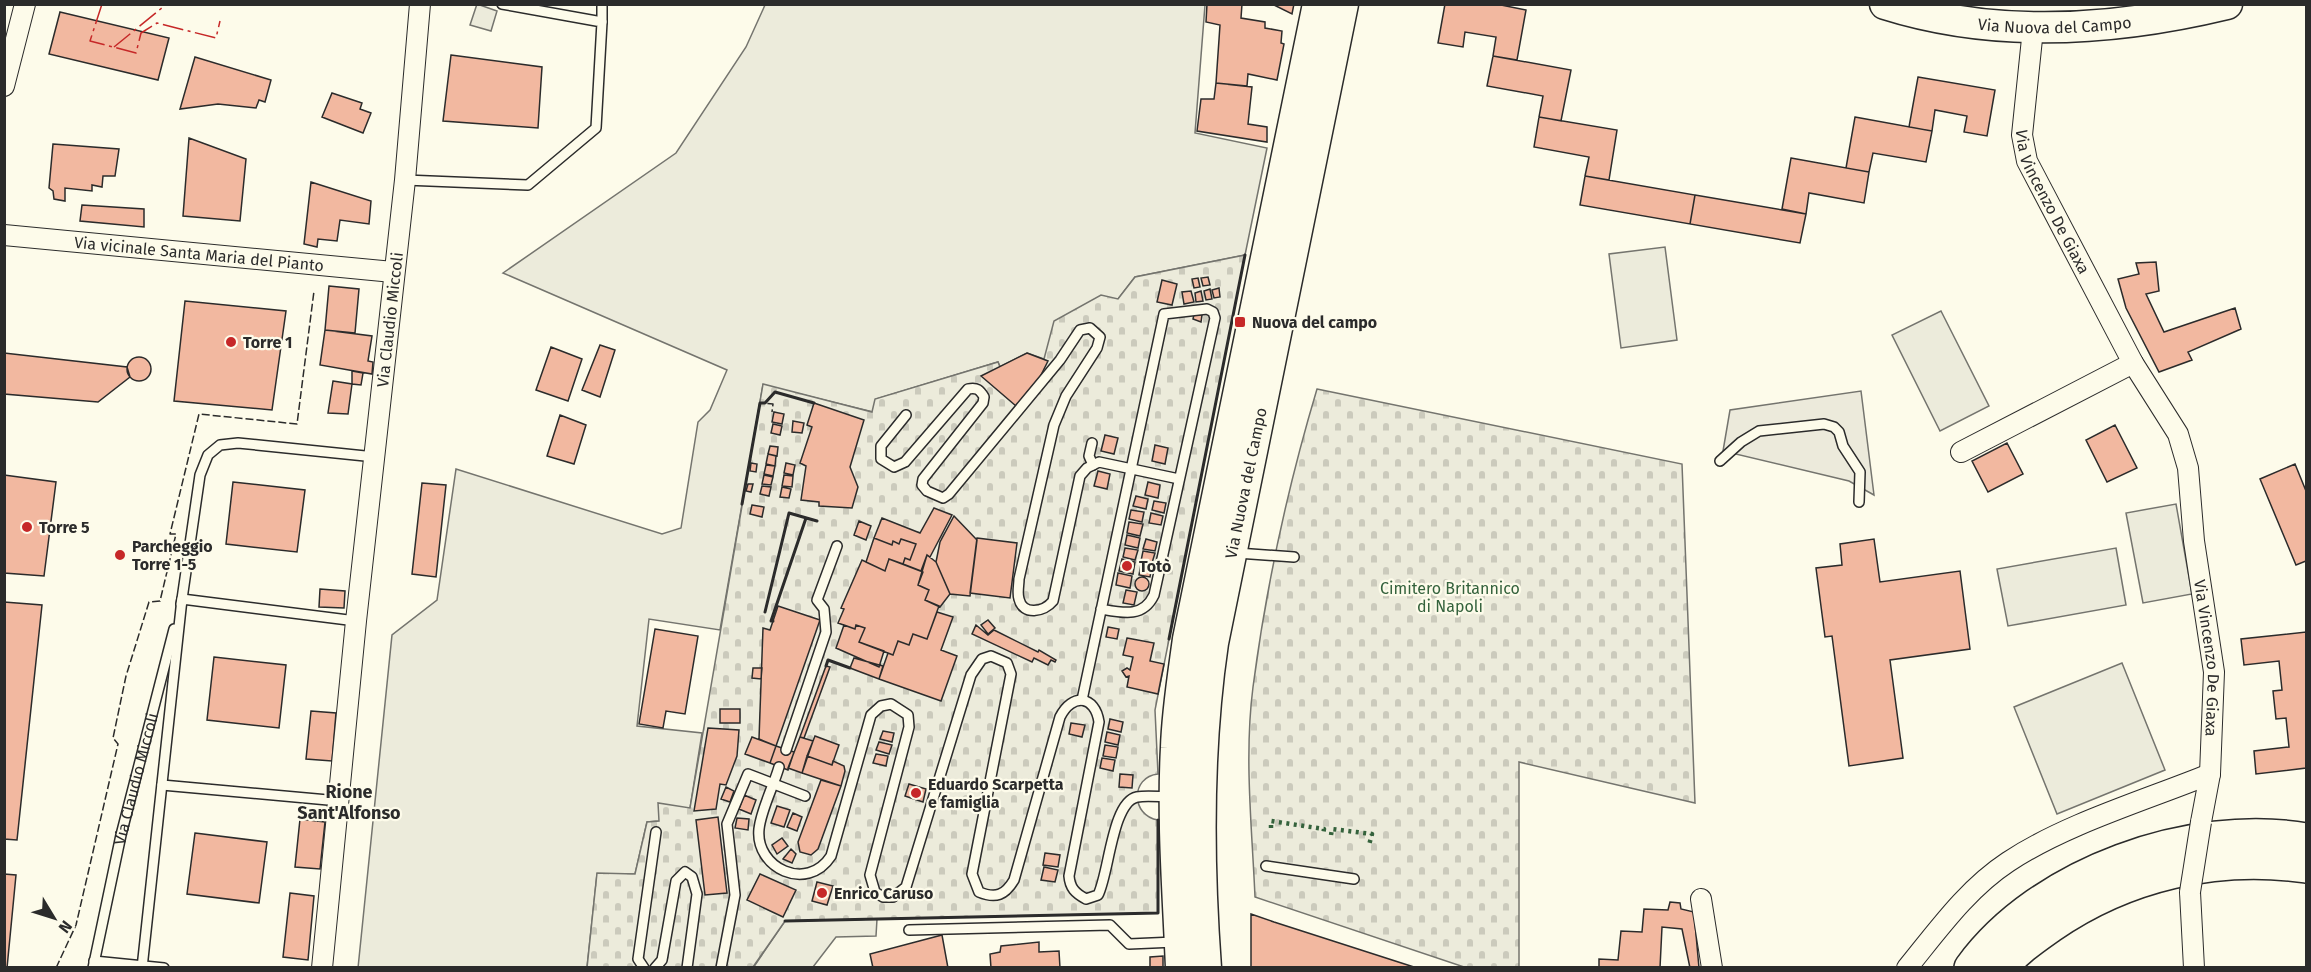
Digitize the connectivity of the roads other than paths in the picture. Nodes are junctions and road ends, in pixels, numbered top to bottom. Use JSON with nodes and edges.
{"nodes":[{"id":1,"x":25,"y":4,"type":"edge"},
{"id":2,"x":420,"y":4,"type":"edge"},
{"id":3,"x":502,"y":4,"type":"edge"},
{"id":4,"x":603,"y":4,"type":"edge"},
{"id":5,"x":1318,"y":4,"type":"edge"},
{"id":6,"x":1343,"y":4,"type":"edge"},
{"id":7,"x":1885,"y":4,"type":"edge"},
{"id":8,"x":2227,"y":4,"type":"edge"},
{"id":9,"x":2033,"y":17,"type":"edge"},
{"id":10,"x":602,"y":21,"type":"junction"},
{"id":11,"x":4,"y":86,"type":"edge"},
{"id":12,"x":405,"y":180,"type":"junction"},
{"id":13,"x":4,"y":235,"type":"edge"},
{"id":14,"x":393,"y":272,"type":"junction"},
{"id":15,"x":2133,"y":363,"type":"junction"},
{"id":16,"x":906,"y":415,"type":"dead end"},
{"id":17,"x":1092,"y":443,"type":"dead end"},
{"id":18,"x":1961,"y":452,"type":"dead end"},
{"id":19,"x":375,"y":458,"type":"junction"},
{"id":20,"x":1720,"y":461,"type":"dead end"},
{"id":21,"x":1093,"y":465,"type":"junction"},
{"id":22,"x":1131,"y":469,"type":"junction"},
{"id":23,"x":1179,"y":479,"type":"junction"},
{"id":24,"x":1859,"y":502,"type":"dead end"},
{"id":25,"x":837,"y":546,"type":"dead end"},
{"id":26,"x":1231,"y":552,"type":"junction"},
{"id":27,"x":1294,"y":556,"type":"dead end"},
{"id":28,"x":182,"y":599,"type":"junction"},
{"id":29,"x":1101,"y":609,"type":"junction"},
{"id":30,"x":356,"y":621,"type":"junction"},
{"id":31,"x":1082,"y":700,"type":"junction"},
{"id":32,"x":786,"y":750,"type":"dead end"},
{"id":33,"x":779,"y":766,"type":"dead end"},
{"id":34,"x":2210,"y":774,"type":"junction"},
{"id":35,"x":774,"y":783,"type":"junction"},
{"id":36,"x":162,"y":786,"type":"junction"},
{"id":37,"x":804,"y":796,"type":"dead end"},
{"id":38,"x":1176,"y":797,"type":"junction"},
{"id":39,"x":339,"y":801,"type":"junction"},
{"id":40,"x":656,"y":832,"type":"dead end"},
{"id":41,"x":2307,"y":840,"type":"edge"},
{"id":42,"x":1266,"y":866,"type":"dead end"},
{"id":43,"x":2307,"y":866,"type":"edge"},
{"id":44,"x":1354,"y":879,"type":"dead end"},
{"id":45,"x":1701,"y":899,"type":"dead end"},
{"id":46,"x":909,"y":930,"type":"dead end"},
{"id":47,"x":1180,"y":955,"type":"edge"},
{"id":48,"x":94,"y":964,"type":"edge"},
{"id":49,"x":142,"y":966,"type":"edge"},
{"id":50,"x":164,"y":968,"type":"edge"},
{"id":51,"x":322,"y":968,"type":"edge"},
{"id":52,"x":644,"y":968,"type":"edge"},
{"id":53,"x":655,"y":968,"type":"edge"},
{"id":54,"x":687,"y":968,"type":"edge"},
{"id":55,"x":721,"y":968,"type":"edge"},
{"id":56,"x":1206,"y":968,"type":"edge"},
{"id":57,"x":1712,"y":968,"type":"edge"},
{"id":58,"x":1907,"y":968,"type":"edge"},
{"id":59,"x":1971,"y":968,"type":"edge"},
{"id":60,"x":2001,"y":968,"type":"edge"},
{"id":61,"x":2194,"y":968,"type":"edge"}],
"edges":[{"from":1,"to":11,"type":"street"},
{"from":2,"to":12,"type":"street","name":"Via Claudio Miccoli"},
{"from":3,"to":10,"type":"lane"},
{"from":4,"to":10,"type":"lane"},
{"from":5,"to":38,"type":"main road","name":"Via Nuova del Campo"},
{"from":6,"to":26,"type":"main road","name":"Via Nuova del Campo"},
{"from":7,"to":9,"type":"main road","name":"Via Nuova del Campo"},
{"from":8,"to":9,"type":"main road","name":"Via Nuova del Campo"},
{"from":9,"to":15,"type":"street","name":"Via Vincenzo De Giaxa"},
{"from":10,"to":12,"type":"lane"},
{"from":12,"to":14,"type":"street","name":"Via Claudio Miccoli"},
{"from":13,"to":14,"type":"street","name":"Via vicinale Santa Maria del Pianto"},
{"from":14,"to":19,"type":"street","name":"Via Claudio Miccoli"},
{"from":15,"to":18,"type":"street"},
{"from":15,"to":34,"type":"street","name":"Via Vincenzo De Giaxa"},
{"from":16,"to":21,"type":"lane"},
{"from":17,"to":21,"type":"lane"},
{"from":19,"to":28,"type":"lane","name":"Via Claudio Miccoli"},
{"from":19,"to":30,"type":"street","name":"Via Claudio Miccoli"},
{"from":20,"to":24,"type":"lane"},
{"from":21,"to":22,"type":"lane"},
{"from":22,"to":23,"type":"lane"},
{"from":22,"to":23,"type":"lane"},
{"from":22,"to":29,"type":"lane"},
{"from":23,"to":29,"type":"lane"},
{"from":25,"to":32,"type":"lane"},
{"from":26,"to":27,"type":"lane"},
{"from":26,"to":56,"type":"main road","name":"Via Nuova del Campo"},
{"from":28,"to":30,"type":"lane"},
{"from":28,"to":36,"type":"lane","name":"Via Claudio Miccoli"},
{"from":28,"to":48,"type":"lane","name":"Via Claudio Miccoli"},
{"from":29,"to":31,"type":"lane"},
{"from":30,"to":39,"type":"street","name":"Via Claudio Miccoli"},
{"from":31,"to":35,"type":"lane"},
{"from":31,"to":38,"type":"lane"},
{"from":33,"to":35,"type":"lane"},
{"from":34,"to":58,"type":"street"},
{"from":34,"to":61,"type":"street","name":"Via Vincenzo De Giaxa","bridge":true},
{"from":35,"to":37,"type":"lane"},
{"from":35,"to":55,"type":"lane"},
{"from":36,"to":39,"type":"lane","name":"Via Claudio Miccoli"},
{"from":36,"to":49,"type":"lane","name":"Via Claudio Miccoli"},
{"from":38,"to":47,"type":"main road","name":"Via Nuova del Campo"},
{"from":39,"to":51,"type":"street","name":"Via Claudio Miccoli"},
{"from":40,"to":52,"type":"lane"},
{"from":41,"to":59,"type":"highway"},
{"from":42,"to":44,"type":"lane"},
{"from":43,"to":60,"type":"highway"},
{"from":45,"to":57,"type":"street"},
{"from":46,"to":47,"type":"lane"},
{"from":48,"to":49,"type":"lane","name":"Via Claudio Miccoli"},
{"from":49,"to":50,"type":"lane","name":"Via Claudio Miccoli"},
{"from":53,"to":54,"type":"lane"}]}
